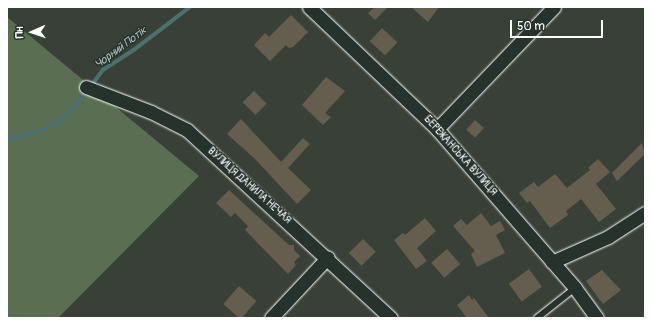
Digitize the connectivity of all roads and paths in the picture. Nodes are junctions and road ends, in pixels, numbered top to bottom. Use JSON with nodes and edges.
{"nodes":[{"id":1,"x":309,"y":7,"type":"edge"},
{"id":2,"x":552,"y":8,"type":"edge"},
{"id":3,"x":89,"y":89,"type":"dead end"},
{"id":4,"x":438,"y":129,"type":"junction"},
{"id":5,"x":645,"y":213,"type":"edge"},
{"id":6,"x":328,"y":257,"type":"junction"},
{"id":7,"x":552,"y":262,"type":"junction"},
{"id":8,"x":575,"y":288,"type":"junction"},
{"id":9,"x":271,"y":318,"type":"edge"},
{"id":10,"x":392,"y":318,"type":"edge"},
{"id":11,"x":537,"y":318,"type":"edge"},
{"id":12,"x":597,"y":318,"type":"edge"}],
"edges":[{"from":1,"to":4,"type":"street","name":"БЕРЕЖАНСЬКА ВУЛИЦЯ"},
{"from":2,"to":4,"type":"street"},
{"from":3,"to":6,"type":"street","name":"ВУЛИЦЯ ДАНИЛА НЕЧАЯ"},
{"from":4,"to":7,"type":"street","name":"БЕРЕЖАНСЬКА ВУЛИЦЯ"},
{"from":5,"to":7,"type":"street"},
{"from":6,"to":9,"type":"street"},
{"from":6,"to":10,"type":"street","name":"ВУЛИЦЯ ДАНИЛА НЕЧАЯ"},
{"from":7,"to":8,"type":"street","name":"БЕРЕЖАНСЬКА ВУЛИЦЯ"},
{"from":8,"to":11,"type":"lane"},
{"from":8,"to":12,"type":"street","name":"БЕРЕЖАНСЬКА ВУЛИЦЯ"}]}
